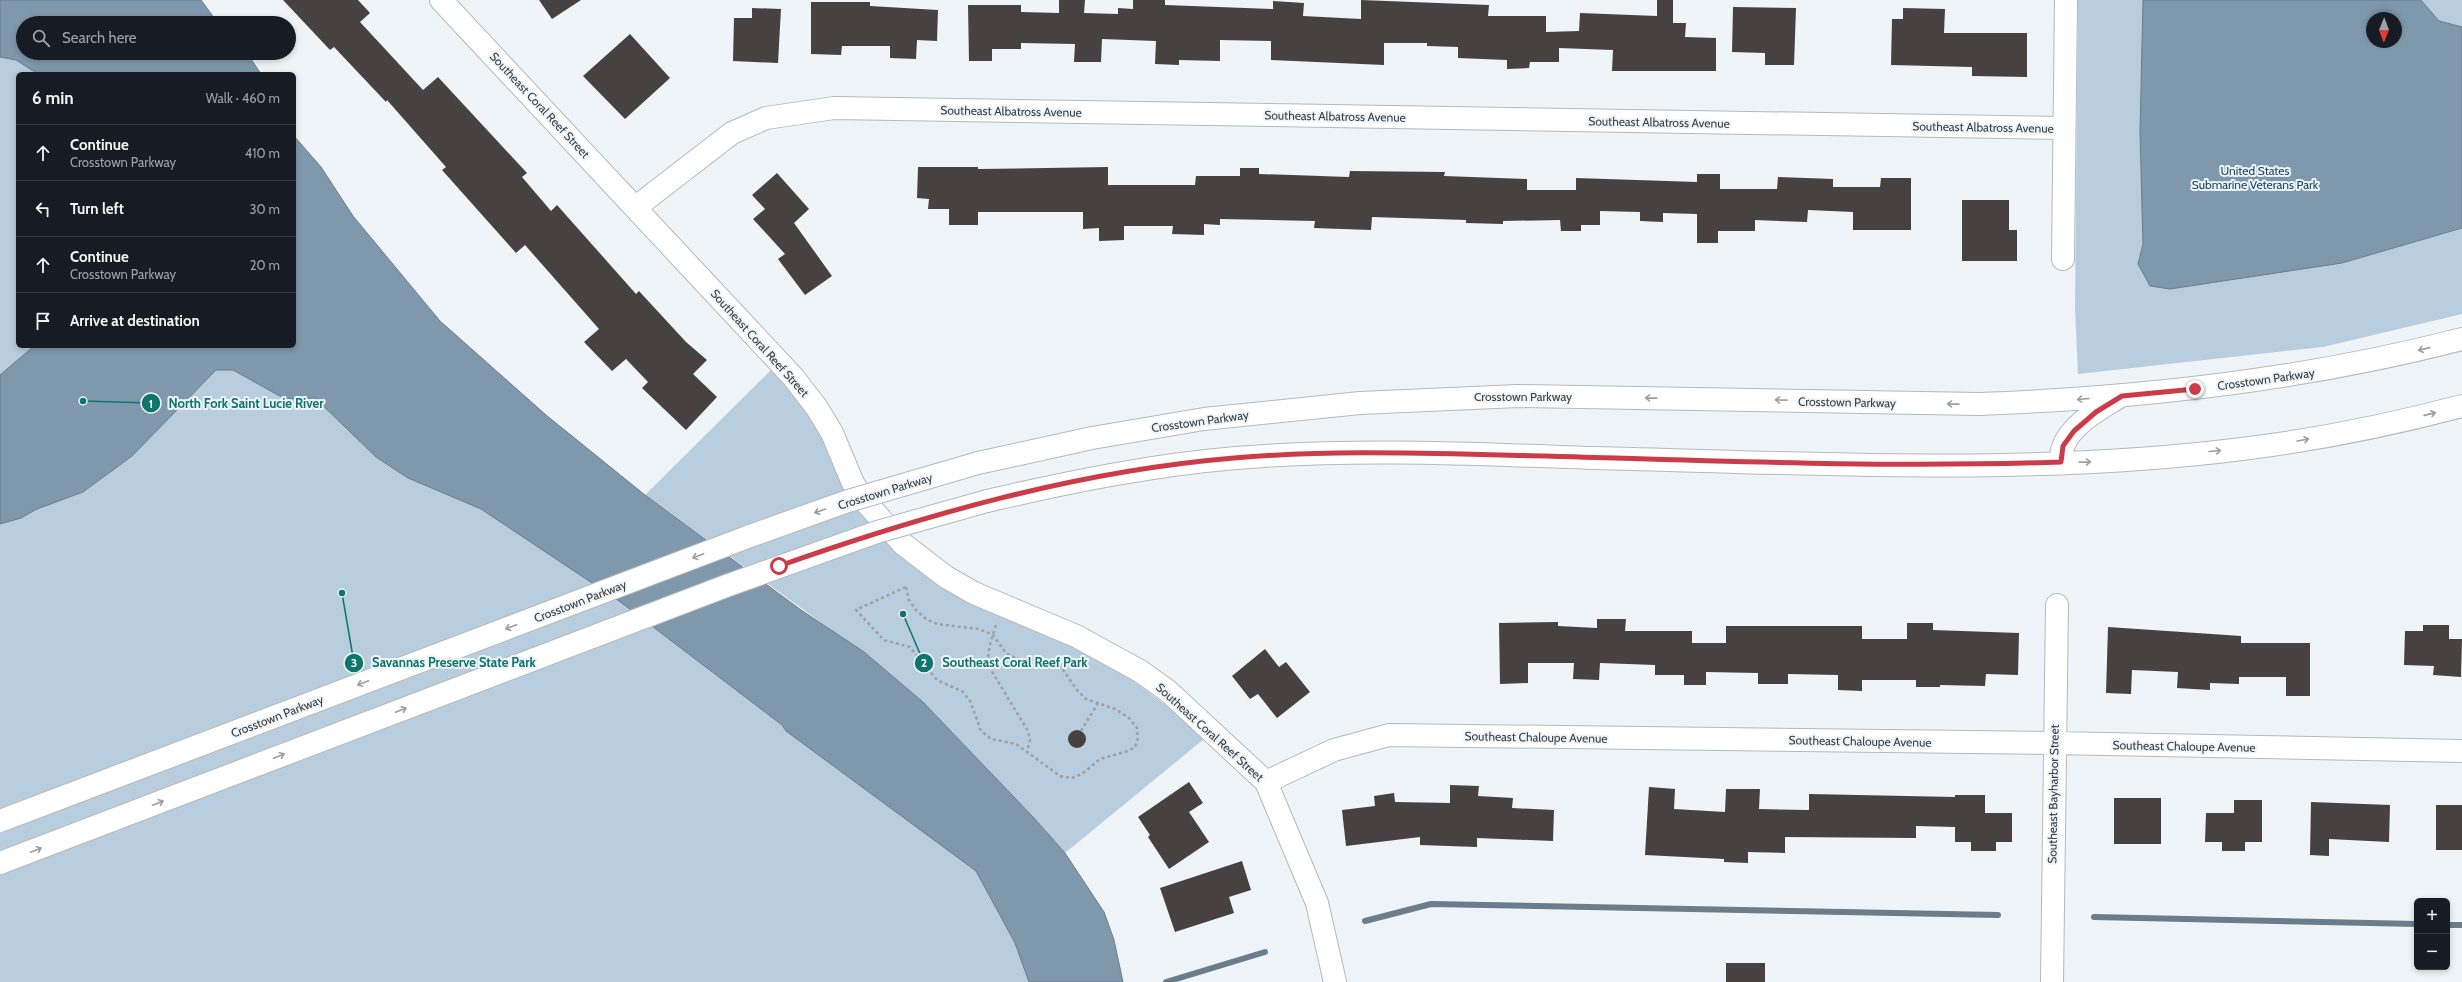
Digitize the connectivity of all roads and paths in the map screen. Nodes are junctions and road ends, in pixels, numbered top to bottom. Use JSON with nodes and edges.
{"nodes":[{"id":1,"x":441,"y":0,"type":"edge"},
{"id":2,"x":2066,"y":0,"type":"edge"},
{"id":3,"x":2064,"y":128,"type":"junction"},
{"id":4,"x":636,"y":208,"type":"junction"},
{"id":5,"x":2063,"y":259,"type":"dead end"},
{"id":6,"x":2462,"y":339,"type":"edge"},
{"id":7,"x":2122,"y":396,"type":"junction"},
{"id":8,"x":2462,"y":406,"type":"edge"},
{"id":9,"x":2061,"y":462,"type":"junction"},
{"id":10,"x":2057,"y":605,"type":"dead end"},
{"id":11,"x":997,"y":622,"type":"dead end"},
{"id":12,"x":993,"y":635,"type":"junction"},
{"id":13,"x":1098,"y":703,"type":"junction"},
{"id":14,"x":1081,"y":731,"type":"dead end"},
{"id":15,"x":2054,"y":743,"type":"junction"},
{"id":16,"x":1027,"y":751,"type":"junction"},
{"id":17,"x":2462,"y":751,"type":"edge"},
{"id":18,"x":1266,"y":782,"type":"junction"},
{"id":19,"x":0,"y":821,"type":"edge"},
{"id":20,"x":0,"y":863,"type":"edge"},
{"id":21,"x":1335,"y":982,"type":"edge"},
{"id":22,"x":2052,"y":982,"type":"edge"}],
"edges":[{"from":1,"to":4,"type":"main road","name":"Southeast Coral Reef Street"},
{"from":2,"to":3,"type":"main road"},
{"from":3,"to":4,"type":"main road","name":"Southeast Albatross Avenue"},
{"from":3,"to":5,"type":"main road"},
{"from":4,"to":18,"type":"main road","name":"Southeast Coral Reef Street"},
{"from":6,"to":7,"type":"main road","name":"Crosstown Parkway","one_way":true},
{"from":7,"to":9,"type":"main road"},
{"from":7,"to":19,"type":"main road","name":"Crosstown Parkway","one_way":true,"bridge":true},
{"from":9,"to":8,"type":"main road","one_way":true},
{"from":20,"to":9,"type":"main road","one_way":true,"bridge":true},
{"from":10,"to":15,"type":"main road","name":"Southeast Bayharbor Street"},
{"from":11,"to":12,"type":"path"},
{"from":12,"to":13,"type":"path"},
{"from":12,"to":16,"type":"path"},
{"from":12,"to":16,"type":"path"},
{"from":13,"to":14,"type":"path"},
{"from":13,"to":16,"type":"path"},
{"from":15,"to":17,"type":"main road","name":"Southeast Chaloupe Avenue"},
{"from":15,"to":18,"type":"main road","name":"Southeast Chaloupe Avenue"},
{"from":15,"to":22,"type":"main road","name":"Southeast Bayharbor Street"},
{"from":18,"to":21,"type":"main road","name":"Southeast Coral Reef Street"}]}
